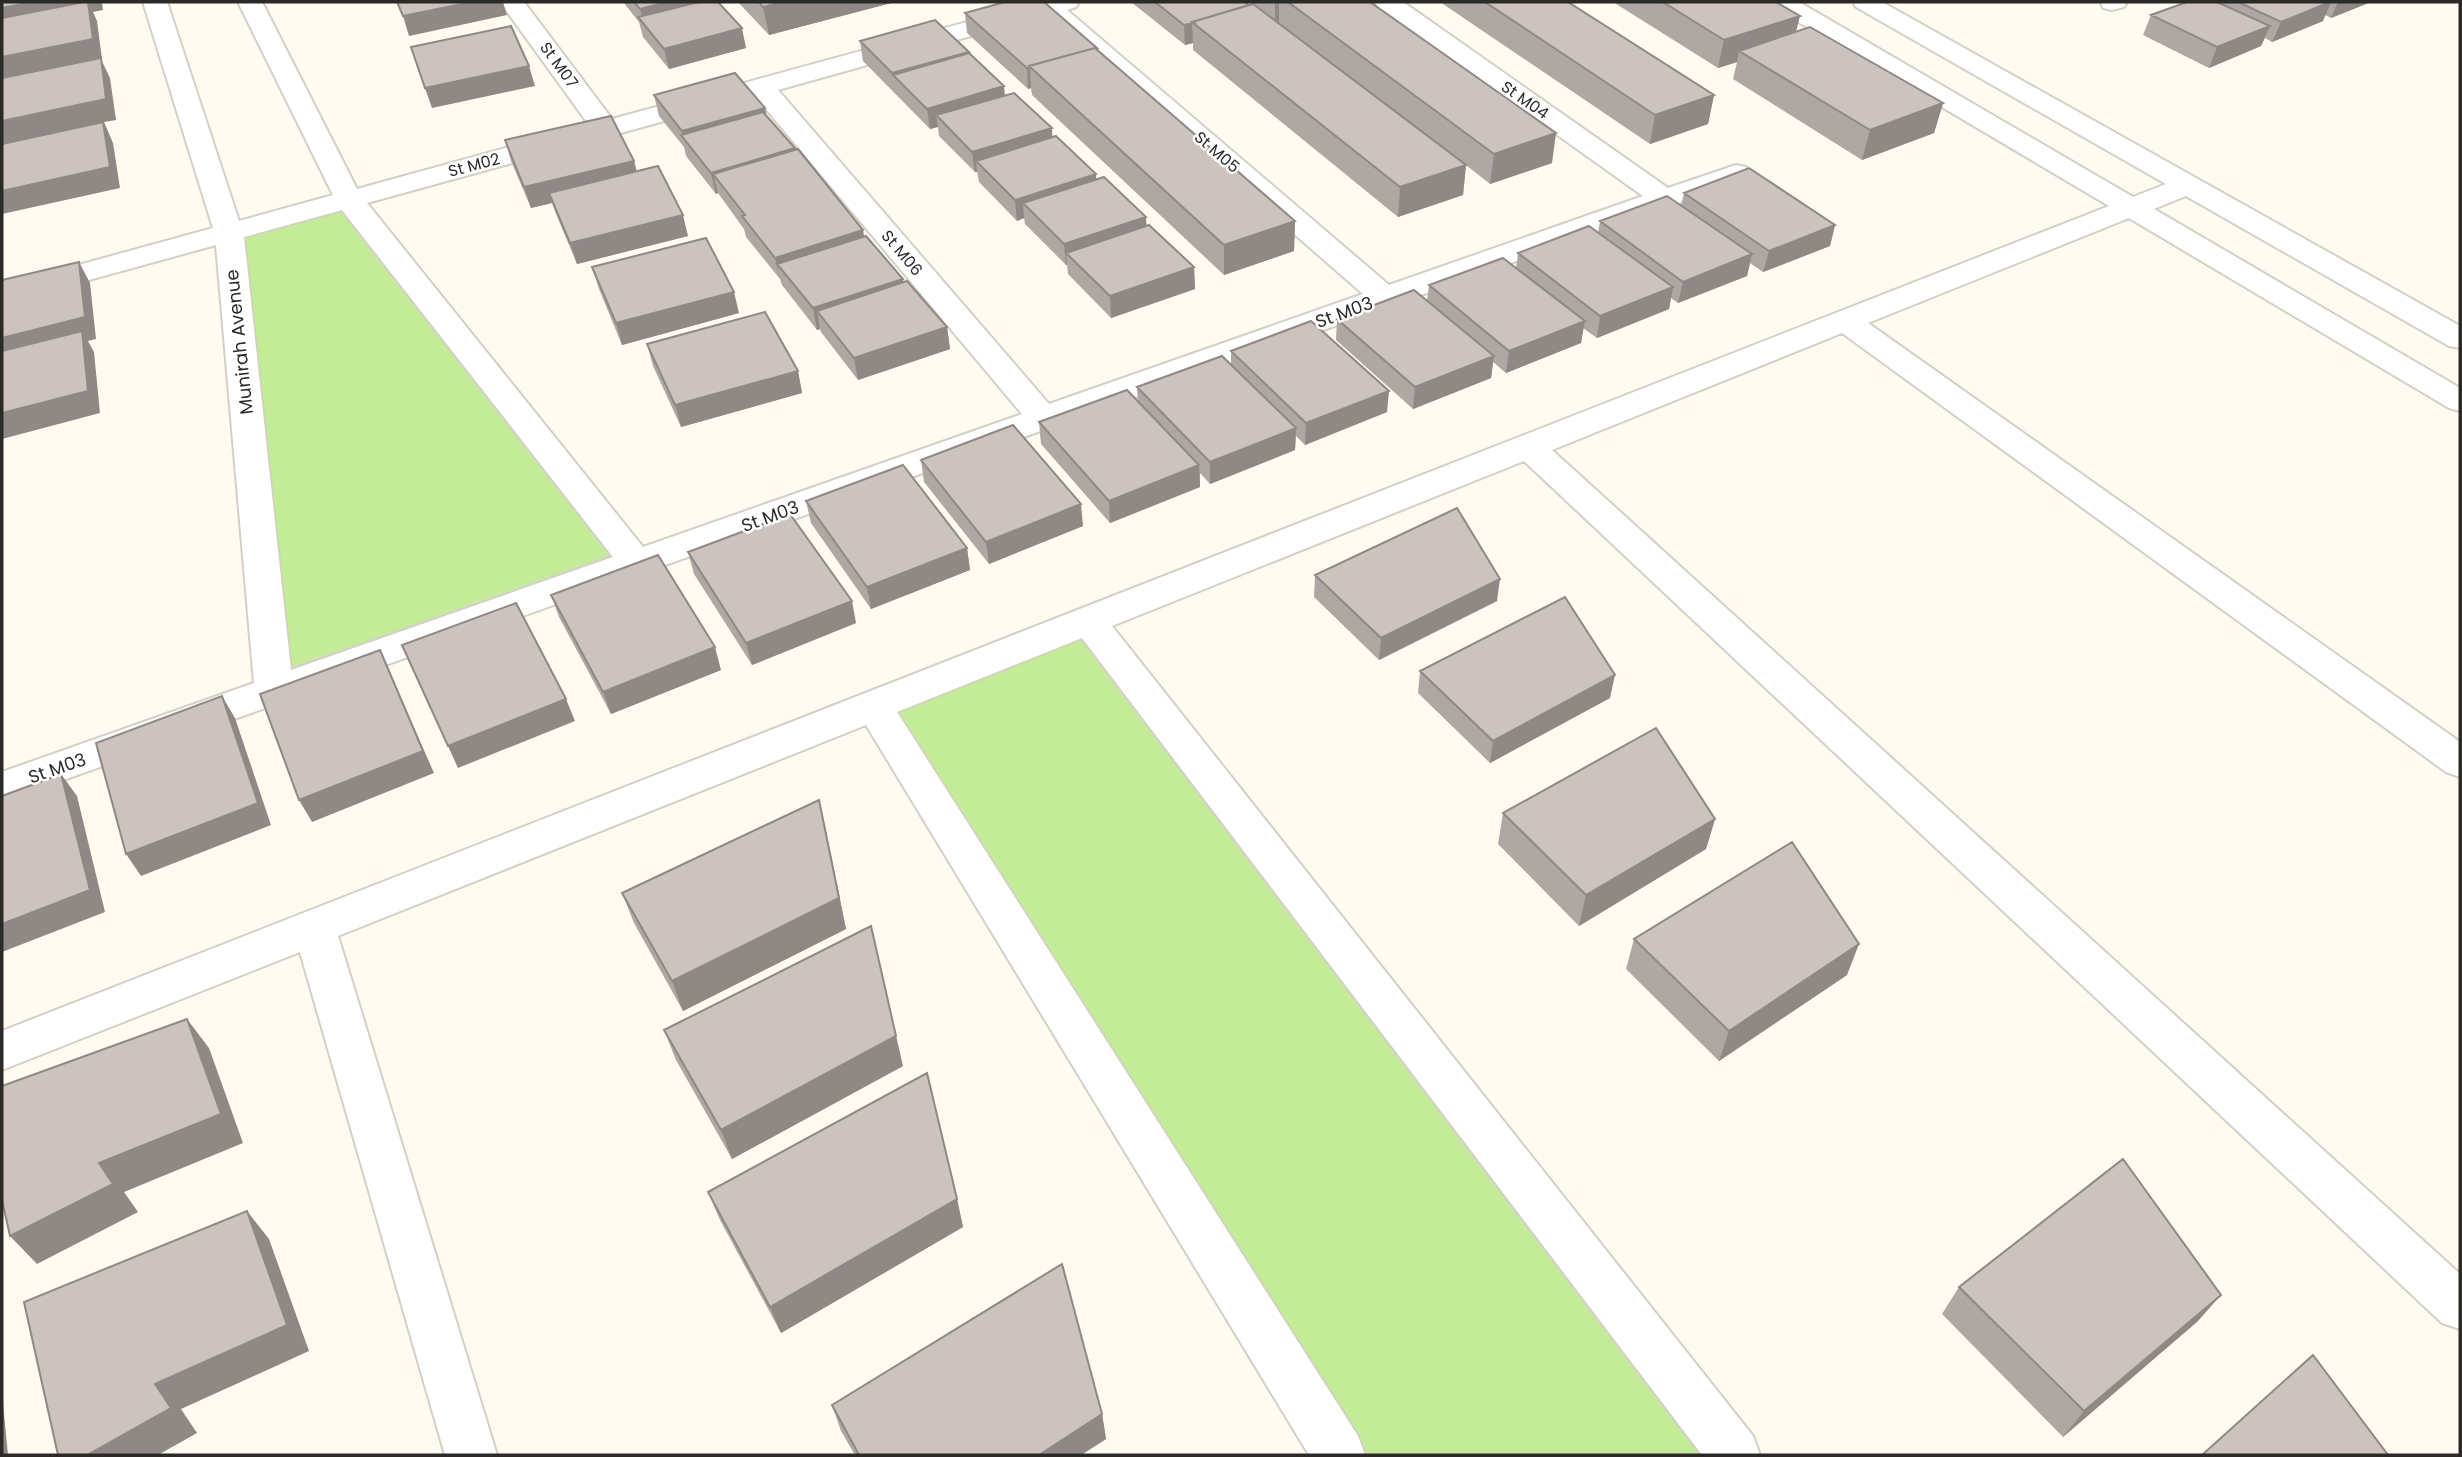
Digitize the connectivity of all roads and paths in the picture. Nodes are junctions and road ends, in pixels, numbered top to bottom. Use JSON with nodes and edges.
{"nodes":[{"id":1,"x":155,"y":2,"type":"edge"},
{"id":2,"x":250,"y":2,"type":"edge"},
{"id":3,"x":512,"y":2,"type":"edge"},
{"id":4,"x":1387,"y":2,"type":"edge"},
{"id":5,"x":1782,"y":2,"type":"edge"},
{"id":6,"x":1864,"y":2,"type":"edge"},
{"id":7,"x":1058,"y":4,"type":"edge"},
{"id":8,"x":1928,"y":38,"type":"junction"},
{"id":9,"x":1876,"y":57,"type":"junction"},
{"id":10,"x":761,"y":86,"type":"junction"},
{"id":11,"x":606,"y":129,"type":"junction"},
{"id":12,"x":1736,"y":173,"type":"edge"},
{"id":13,"x":2188,"y":186,"type":"junction"},
{"id":14,"x":1664,"y":198,"type":"junction"},
{"id":15,"x":349,"y":200,"type":"junction"},
{"id":16,"x":2132,"y":208,"type":"junction"},
{"id":17,"x":229,"y":233,"type":"junction"},
{"id":18,"x":2,"y":295,"type":"edge"},
{"id":19,"x":1385,"y":298,"type":"junction"},
{"id":20,"x":2406,"y":309,"type":"junction"},
{"id":21,"x":1846,"y":321,"type":"junction"},
{"id":22,"x":2350,"y":336,"type":"junction"},
{"id":23,"x":2460,"y":339,"type":"edge"},
{"id":24,"x":2460,"y":401,"type":"edge"},
{"id":25,"x":1044,"y":419,"type":"junction"},
{"id":26,"x":1528,"y":447,"type":"junction"},
{"id":27,"x":637,"y":564,"type":"junction"},
{"id":28,"x":1089,"y":622,"type":"junction"},
{"id":29,"x":274,"y":692,"type":"junction"},
{"id":30,"x":874,"y":706,"type":"junction"},
{"id":31,"x":2460,"y":762,"type":"edge"},
{"id":32,"x":2,"y":787,"type":"edge"},
{"id":33,"x":313,"y":928,"type":"junction"},
{"id":34,"x":2,"y":1051,"type":"edge"},
{"id":35,"x":2460,"y":1306,"type":"edge"},
{"id":36,"x":471,"y":1455,"type":"edge"},
{"id":37,"x":1339,"y":1455,"type":"edge"},
{"id":38,"x":1734,"y":1455,"type":"edge"}],
"edges":[{"from":1,"to":17,"type":"street","name":"Munirah Avenue"},
{"from":2,"to":15,"type":"street"},
{"from":3,"to":11,"type":"street","name":"St M07"},
{"from":4,"to":14,"type":"street","name":"St M04"},
{"from":5,"to":9,"type":"street"},
{"from":6,"to":8,"type":"street"},
{"from":7,"to":10,"type":"street","name":"St M02"},
{"from":7,"to":19,"type":"street","name":"St M05"},
{"from":8,"to":9,"type":"street"},
{"from":8,"to":13,"type":"street"},
{"from":9,"to":16,"type":"street"},
{"from":10,"to":11,"type":"street","name":"St M02"},
{"from":10,"to":25,"type":"street","name":"St M06"},
{"from":11,"to":15,"type":"street","name":"St M02"},
{"from":12,"to":14,"type":"street","name":"St M03"},
{"from":13,"to":16,"type":"street"},
{"from":13,"to":20,"type":"street"},
{"from":14,"to":19,"type":"street","name":"St M03"},
{"from":15,"to":17,"type":"street","name":"St M02"},
{"from":15,"to":27,"type":"street"},
{"from":16,"to":21,"type":"street"},
{"from":16,"to":22,"type":"street"},
{"from":17,"to":18,"type":"street","name":"St M02"},
{"from":17,"to":29,"type":"street","name":"Munirah Avenue"},
{"from":19,"to":25,"type":"street","name":"St M03"},
{"from":20,"to":22,"type":"street"},
{"from":20,"to":23,"type":"street"},
{"from":21,"to":26,"type":"street"},
{"from":21,"to":31,"type":"street"},
{"from":22,"to":24,"type":"street"},
{"from":25,"to":27,"type":"street","name":"St M03"},
{"from":26,"to":28,"type":"street"},
{"from":26,"to":35,"type":"street"},
{"from":27,"to":29,"type":"street","name":"St M03"},
{"from":28,"to":30,"type":"street"},
{"from":28,"to":38,"type":"street"},
{"from":29,"to":32,"type":"street","name":"St M03"},
{"from":30,"to":33,"type":"street"},
{"from":30,"to":37,"type":"street"},
{"from":33,"to":34,"type":"street"},
{"from":33,"to":36,"type":"street"}]}
